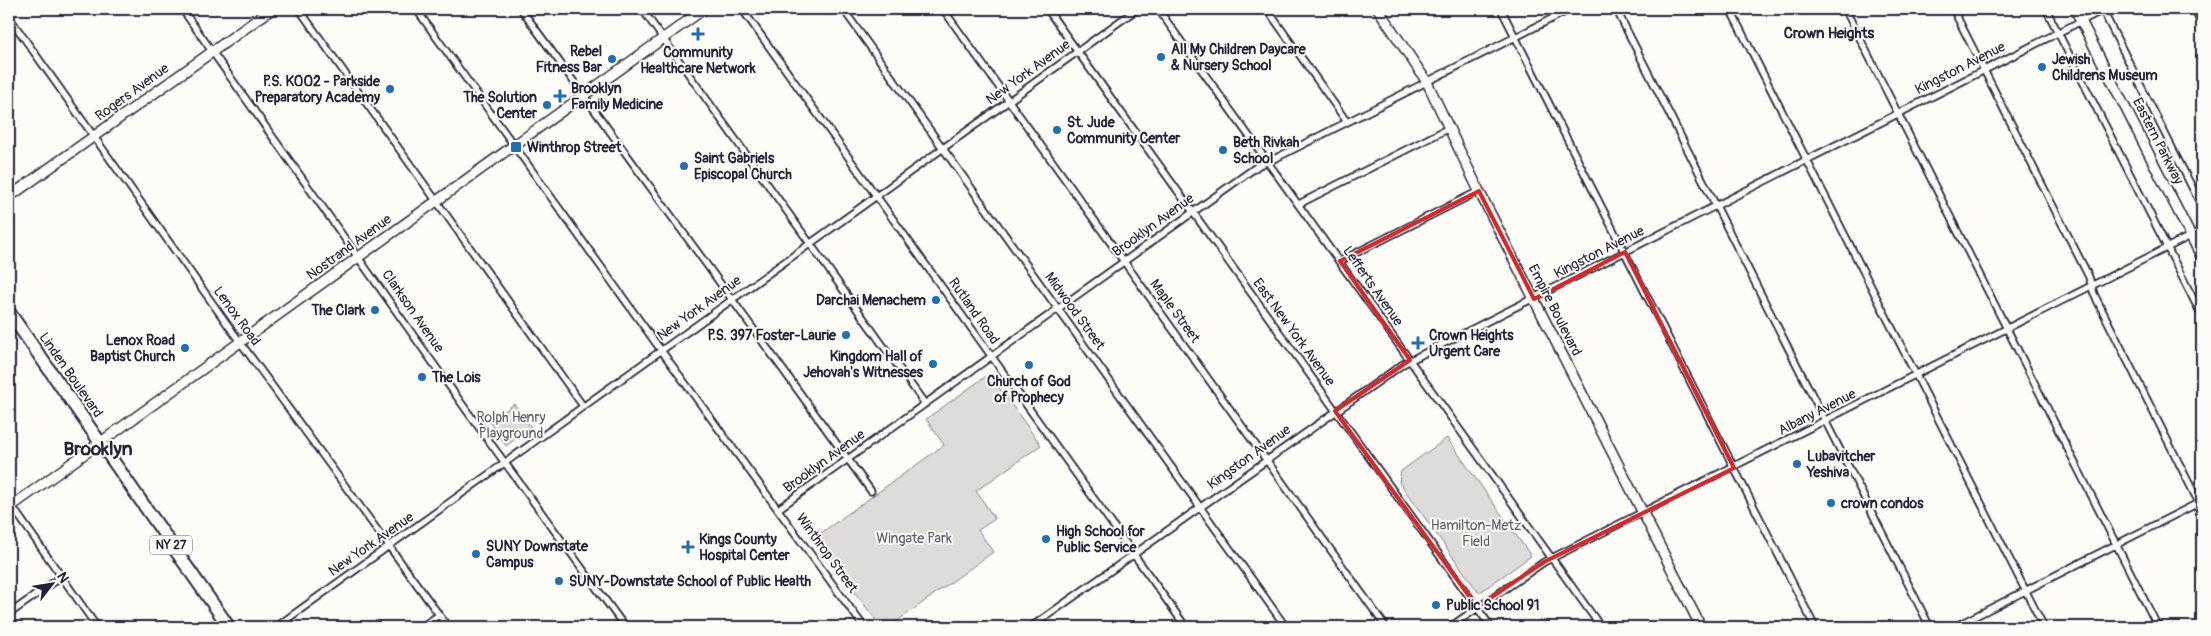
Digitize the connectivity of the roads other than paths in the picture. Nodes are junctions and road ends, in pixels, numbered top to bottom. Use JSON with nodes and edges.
{"nodes":[{"id":1,"x":182,"y":9,"type":"edge"},
{"id":2,"x":272,"y":9,"type":"edge"},
{"id":3,"x":299,"y":9,"type":"edge"},
{"id":4,"x":416,"y":9,"type":"edge"},
{"id":5,"x":521,"y":9,"type":"edge"},
{"id":6,"x":642,"y":9,"type":"edge"},
{"id":7,"x":704,"y":9,"type":"edge"},
{"id":8,"x":742,"y":9,"type":"edge"},
{"id":9,"x":843,"y":9,"type":"edge"},
{"id":10,"x":943,"y":9,"type":"edge"},
{"id":11,"x":1047,"y":9,"type":"edge"},
{"id":12,"x":1138,"y":9,"type":"edge"},
{"id":13,"x":1158,"y":9,"type":"edge"},
{"id":14,"x":1267,"y":9,"type":"edge"},
{"id":15,"x":1378,"y":9,"type":"edge"},
{"id":16,"x":1502,"y":9,"type":"edge"},
{"id":17,"x":1571,"y":9,"type":"edge"},
{"id":18,"x":1616,"y":9,"type":"edge"},
{"id":19,"x":1730,"y":9,"type":"edge"},
{"id":20,"x":1845,"y":9,"type":"edge"},
{"id":21,"x":1953,"y":9,"type":"edge"},
{"id":22,"x":2046,"y":9,"type":"edge"},
{"id":23,"x":2075,"y":9,"type":"edge"},
{"id":24,"x":2103,"y":9,"type":"edge"},
{"id":25,"x":2194,"y":9,"type":"edge"},
{"id":26,"x":9,"y":17,"type":"edge"},
{"id":27,"x":2081,"y":21,"type":"junction"},
{"id":28,"x":2202,"y":25,"type":"edge"},
{"id":29,"x":2058,"y":33,"type":"junction"},
{"id":30,"x":1516,"y":37,"type":"junction"},
{"id":31,"x":663,"y":38,"type":"junction"},
{"id":32,"x":212,"y":51,"type":"junction"},
{"id":33,"x":1078,"y":52,"type":"junction"},
{"id":34,"x":1984,"y":70,"type":"junction"},
{"id":35,"x":1427,"y":82,"type":"junction"},
{"id":36,"x":584,"y":95,"type":"junction"},
{"id":37,"x":1009,"y":101,"type":"junction"},
{"id":38,"x":1898,"y":114,"type":"junction"},
{"id":39,"x":1347,"y":122,"type":"junction"},
{"id":40,"x":1449,"y":128,"type":"junction"},
{"id":41,"x":94,"y":136,"type":"junction"},
{"id":42,"x":514,"y":145,"type":"junction"},
{"id":43,"x":943,"y":148,"type":"junction"},
{"id":44,"x":1807,"y":160,"type":"junction"},
{"id":45,"x":1268,"y":161,"type":"junction"},
{"id":46,"x":1479,"y":191,"type":"junction"},
{"id":47,"x":877,"y":196,"type":"junction"},
{"id":48,"x":9,"y":197,"type":"edge"},
{"id":49,"x":436,"y":201,"type":"junction"},
{"id":50,"x":1298,"y":204,"type":"junction"},
{"id":51,"x":1716,"y":206,"type":"junction"},
{"id":52,"x":2202,"y":207,"type":"edge"},
{"id":53,"x":1192,"y":212,"type":"junction"},
{"id":54,"x":2202,"y":230,"type":"edge"},
{"id":55,"x":2191,"y":236,"type":"junction"},
{"id":56,"x":811,"y":243,"type":"junction"},
{"id":57,"x":2167,"y":248,"type":"junction"},
{"id":58,"x":1625,"y":252,"type":"junction"},
{"id":59,"x":359,"y":257,"type":"junction"},
{"id":60,"x":2202,"y":258,"type":"edge"},
{"id":61,"x":1124,"y":261,"type":"junction"},
{"id":62,"x":1340,"y":261,"type":"junction"},
{"id":63,"x":2092,"y":286,"type":"junction"},
{"id":64,"x":1534,"y":299,"type":"junction"},
{"id":65,"x":732,"y":300,"type":"junction"},
{"id":66,"x":1058,"y":309,"type":"junction"},
{"id":67,"x":9,"y":312,"type":"edge"},
{"id":68,"x":2202,"y":316,"type":"edge"},
{"id":69,"x":2007,"y":329,"type":"junction"},
{"id":70,"x":240,"y":342,"type":"junction"},
{"id":71,"x":662,"y":350,"type":"junction"},
{"id":72,"x":991,"y":357,"type":"junction"},
{"id":73,"x":1410,"y":360,"type":"junction"},
{"id":74,"x":1916,"y":375,"type":"junction"},
{"id":75,"x":925,"y":404,"type":"junction"},
{"id":76,"x":584,"y":406,"type":"junction"},
{"id":77,"x":1335,"y":411,"type":"junction"},
{"id":78,"x":1825,"y":422,"type":"junction"},
{"id":79,"x":100,"y":443,"type":"junction"},
{"id":80,"x":848,"y":459,"type":"junction"},
{"id":81,"x":1266,"y":460,"type":"junction"},
{"id":82,"x":506,"y":464,"type":"junction"},
{"id":83,"x":1734,"y":468,"type":"junction"},
{"id":84,"x":871,"y":491,"type":"dead end"},
{"id":85,"x":2201,"y":504,"type":"edge"},
{"id":86,"x":10,"y":505,"type":"edge"},
{"id":87,"x":1200,"y":508,"type":"junction"},
{"id":88,"x":778,"y":509,"type":"junction"},
{"id":89,"x":1643,"y":514,"type":"junction"},
{"id":90,"x":2116,"y":544,"type":"junction"},
{"id":91,"x":388,"y":547,"type":"junction"},
{"id":92,"x":1134,"y":555,"type":"junction"},
{"id":93,"x":1552,"y":558,"type":"junction"},
{"id":94,"x":61,"y":577,"type":"junction"},
{"id":95,"x":2025,"y":591,"type":"junction"},
{"id":96,"x":1477,"y":608,"type":"junction"},
{"id":97,"x":9,"y":614,"type":"edge"},
{"id":98,"x":439,"y":615,"type":"junction"},
{"id":99,"x":96,"y":627,"type":"edge"},
{"id":100,"x":229,"y":627,"type":"edge"},
{"id":101,"x":276,"y":627,"type":"edge"},
{"id":102,"x":421,"y":627,"type":"edge"},
{"id":103,"x":448,"y":627,"type":"edge"},
{"id":104,"x":625,"y":627,"type":"edge"},
{"id":105,"x":864,"y":627,"type":"edge"},
{"id":106,"x":1031,"y":627,"type":"edge"},
{"id":107,"x":1186,"y":627,"type":"edge"},
{"id":108,"x":1286,"y":627,"type":"edge"},
{"id":109,"x":1386,"y":627,"type":"edge"},
{"id":110,"x":1450,"y":627,"type":"edge"},
{"id":111,"x":1491,"y":627,"type":"edge"},
{"id":112,"x":1601,"y":627,"type":"edge"},
{"id":113,"x":1701,"y":627,"type":"edge"},
{"id":114,"x":1815,"y":627,"type":"edge"},
{"id":115,"x":1930,"y":627,"type":"edge"},
{"id":116,"x":1954,"y":627,"type":"edge"},
{"id":117,"x":2044,"y":627,"type":"edge"},
{"id":118,"x":2158,"y":627,"type":"edge"}],
"edges":[{"from":1,"to":32,"type":"street","name":"Clarkson Avenue"},
{"from":2,"to":32,"type":"main road","name":"Rogers Avenue"},
{"from":3,"to":49,"type":"street"},
{"from":4,"to":42,"type":"street","name":"Winthrop Street"},
{"from":5,"to":36,"type":"street"},
{"from":6,"to":31,"type":"street"},
{"from":7,"to":31,"type":"main road","name":"Nostrand Avenue"},
{"from":8,"to":47,"type":"street","name":"Rutland Road"},
{"from":9,"to":43,"type":"street","name":"Midwood Street"},
{"from":10,"to":37,"type":"street","name":"Maple Street"},
{"from":11,"to":33,"type":"street","name":"East New York Avenue"},
{"from":12,"to":33,"type":"street","name":"New York Avenue"},
{"from":13,"to":45,"type":"street","name":"Lefferts Avenue"},
{"from":14,"to":39,"type":"street"},
{"from":15,"to":35,"type":"main road","name":"Empire Boulevard"},
{"from":16,"to":30,"type":"street"},
{"from":17,"to":30,"type":"street","name":"Brooklyn Avenue"},
{"from":18,"to":51,"type":"street"},
{"from":19,"to":44,"type":"street"},
{"from":20,"to":38,"type":"street"},
{"from":21,"to":34,"type":"street"},
{"from":22,"to":29,"type":"street"},
{"from":23,"to":27,"type":"main road","name":"Eastern Parkway"},
{"from":24,"to":27,"type":"street","name":"Kingston Avenue"},
{"from":24,"to":52,"type":"street"},
{"from":25,"to":28,"type":"street"},
{"from":26,"to":41,"type":"street","name":"Lenox Road"},
{"from":27,"to":29,"type":"street","name":"Kingston Avenue"},
{"from":27,"to":55,"type":"main road","name":"Eastern Parkway"},
{"from":29,"to":34,"type":"street","name":"Kingston Avenue"},
{"from":29,"to":57,"type":"street"},
{"from":30,"to":35,"type":"street","name":"Brooklyn Avenue"},
{"from":30,"to":58,"type":"street"},
{"from":31,"to":36,"type":"main road","name":"Nostrand Avenue"},
{"from":31,"to":56,"type":"street"},
{"from":32,"to":41,"type":"main road","name":"Rogers Avenue"},
{"from":32,"to":59,"type":"street","name":"Clarkson Avenue"},
{"from":33,"to":37,"type":"street","name":"New York Avenue"},
{"from":33,"to":53,"type":"street","name":"East New York Avenue"},
{"from":34,"to":38,"type":"street","name":"Kingston Avenue"},
{"from":34,"to":63,"type":"street"},
{"from":35,"to":39,"type":"street","name":"Brooklyn Avenue"},
{"from":35,"to":40,"type":"main road","name":"Empire Boulevard"},
{"from":36,"to":42,"type":"main road","name":"Nostrand Avenue"},
{"from":36,"to":65,"type":"street"},
{"from":37,"to":43,"type":"street","name":"New York Avenue"},
{"from":37,"to":61,"type":"street","name":"Maple Street"},
{"from":38,"to":44,"type":"street","name":"Kingston Avenue"},
{"from":38,"to":69,"type":"street"},
{"from":39,"to":45,"type":"street","name":"Brooklyn Avenue"},
{"from":40,"to":46,"type":"main road","name":"Empire Boulevard"},
{"from":40,"to":50,"type":"street"},
{"from":41,"to":48,"type":"main road","name":"Rogers Avenue"},
{"from":41,"to":70,"type":"street","name":"Lenox Road"},
{"from":42,"to":49,"type":"main road","name":"Nostrand Avenue"},
{"from":42,"to":71,"type":"street","name":"Winthrop Street"},
{"from":43,"to":47,"type":"street","name":"New York Avenue"},
{"from":43,"to":66,"type":"street","name":"Midwood Street"},
{"from":44,"to":51,"type":"street","name":"Kingston Avenue"},
{"from":44,"to":74,"type":"street"},
{"from":45,"to":50,"type":"street","name":"Lefferts Avenue"},
{"from":45,"to":53,"type":"street","name":"Brooklyn Avenue"},
{"from":46,"to":62,"type":"street"},
{"from":46,"to":64,"type":"main road","name":"Empire Boulevard"},
{"from":47,"to":56,"type":"street","name":"New York Avenue"},
{"from":47,"to":72,"type":"street","name":"Rutland Road"},
{"from":49,"to":59,"type":"main road","name":"Nostrand Avenue"},
{"from":49,"to":76,"type":"street"},
{"from":50,"to":62,"type":"street","name":"Lefferts Avenue"},
{"from":51,"to":58,"type":"street","name":"Kingston Avenue"},
{"from":51,"to":78,"type":"street"},
{"from":53,"to":61,"type":"street","name":"Brooklyn Avenue"},
{"from":53,"to":77,"type":"street","name":"East New York Avenue"},
{"from":54,"to":55,"type":"street","name":"Albany Avenue"},
{"from":55,"to":57,"type":"street","name":"Albany Avenue"},
{"from":55,"to":60,"type":"main road","name":"Eastern Parkway"},
{"from":56,"to":65,"type":"street","name":"New York Avenue"},
{"from":56,"to":75,"type":"street"},
{"from":57,"to":63,"type":"street","name":"Albany Avenue"},
{"from":57,"to":68,"type":"street"},
{"from":58,"to":64,"type":"street","name":"Kingston Avenue"},
{"from":58,"to":83,"type":"street"},
{"from":59,"to":70,"type":"main road","name":"Nostrand Avenue"},
{"from":59,"to":82,"type":"street","name":"Clarkson Avenue"},
{"from":61,"to":66,"type":"street","name":"Brooklyn Avenue"},
{"from":61,"to":81,"type":"street","name":"Maple Street"},
{"from":62,"to":73,"type":"street","name":"Lefferts Avenue"},
{"from":63,"to":69,"type":"street","name":"Albany Avenue"},
{"from":63,"to":85,"type":"street"},
{"from":64,"to":73,"type":"street","name":"Kingston Avenue"},
{"from":64,"to":89,"type":"main road","name":"Empire Boulevard"},
{"from":65,"to":71,"type":"street","name":"New York Avenue"},
{"from":65,"to":80,"type":"street"},
{"from":66,"to":72,"type":"street","name":"Brooklyn Avenue"},
{"from":66,"to":87,"type":"street","name":"Midwood Street"},
{"from":67,"to":79,"type":"highway","name":"Linden Boulevard","number":"NY 27"},
{"from":69,"to":74,"type":"street","name":"Albany Avenue"},
{"from":69,"to":90,"type":"street"},
{"from":70,"to":79,"type":"main road","name":"Nostrand Avenue"},
{"from":70,"to":91,"type":"street","name":"Lenox Road"},
{"from":71,"to":76,"type":"street","name":"New York Avenue"},
{"from":71,"to":88,"type":"street","name":"Winthrop Street"},
{"from":72,"to":75,"type":"street","name":"Brooklyn Avenue"},
{"from":72,"to":92,"type":"street","name":"Rutland Road"},
{"from":73,"to":77,"type":"street","name":"Kingston Avenue"},
{"from":73,"to":93,"type":"street","name":"Lefferts Avenue"},
{"from":74,"to":78,"type":"street","name":"Albany Avenue"},
{"from":74,"to":95,"type":"street"},
{"from":75,"to":80,"type":"street","name":"Brooklyn Avenue"},
{"from":76,"to":82,"type":"street","name":"New York Avenue"},
{"from":77,"to":81,"type":"street","name":"Kingston Avenue"},
{"from":77,"to":96,"type":"street","name":"East New York Avenue"},
{"from":78,"to":83,"type":"street","name":"Albany Avenue"},
{"from":78,"to":115,"type":"street"},
{"from":79,"to":86,"type":"main road","name":"Nostrand Avenue"},
{"from":79,"to":100,"type":"highway","name":"Linden Boulevard","number":"NY 27"},
{"from":80,"to":84,"type":"street"},
{"from":80,"to":88,"type":"street","name":"Brooklyn Avenue"},
{"from":81,"to":87,"type":"street","name":"Kingston Avenue"},
{"from":81,"to":109,"type":"street","name":"Maple Street"},
{"from":82,"to":91,"type":"street","name":"New York Avenue"},
{"from":82,"to":104,"type":"street","name":"Clarkson Avenue"},
{"from":83,"to":89,"type":"street","name":"Albany Avenue"},
{"from":83,"to":114,"type":"street"},
{"from":85,"to":90,"type":"street"},
{"from":86,"to":94,"type":"street"},
{"from":87,"to":92,"type":"street","name":"Kingston Avenue"},
{"from":87,"to":108,"type":"street","name":"Midwood Street"},
{"from":88,"to":105,"type":"street","name":"Winthrop Street"},
{"from":89,"to":93,"type":"street","name":"Albany Avenue"},
{"from":89,"to":113,"type":"main road","name":"Empire Boulevard"},
{"from":90,"to":95,"type":"street"},
{"from":90,"to":118,"type":"street"},
{"from":91,"to":98,"type":"street","name":"Lenox Road"},
{"from":91,"to":101,"type":"street","name":"New York Avenue"},
{"from":92,"to":106,"type":"street","name":"Kingston Avenue"},
{"from":92,"to":107,"type":"street","name":"Rutland Road"},
{"from":93,"to":96,"type":"street","name":"Albany Avenue"},
{"from":93,"to":112,"type":"street","name":"Lefferts Avenue"},
{"from":94,"to":97,"type":"street"},
{"from":94,"to":99,"type":"street"},
{"from":95,"to":116,"type":"street"},
{"from":95,"to":117,"type":"street"},
{"from":96,"to":110,"type":"street","name":"Albany Avenue"},
{"from":96,"to":111,"type":"street","name":"East New York Avenue"},
{"from":98,"to":102,"type":"street"},
{"from":98,"to":103,"type":"street","name":"Lenox Road"}]}
